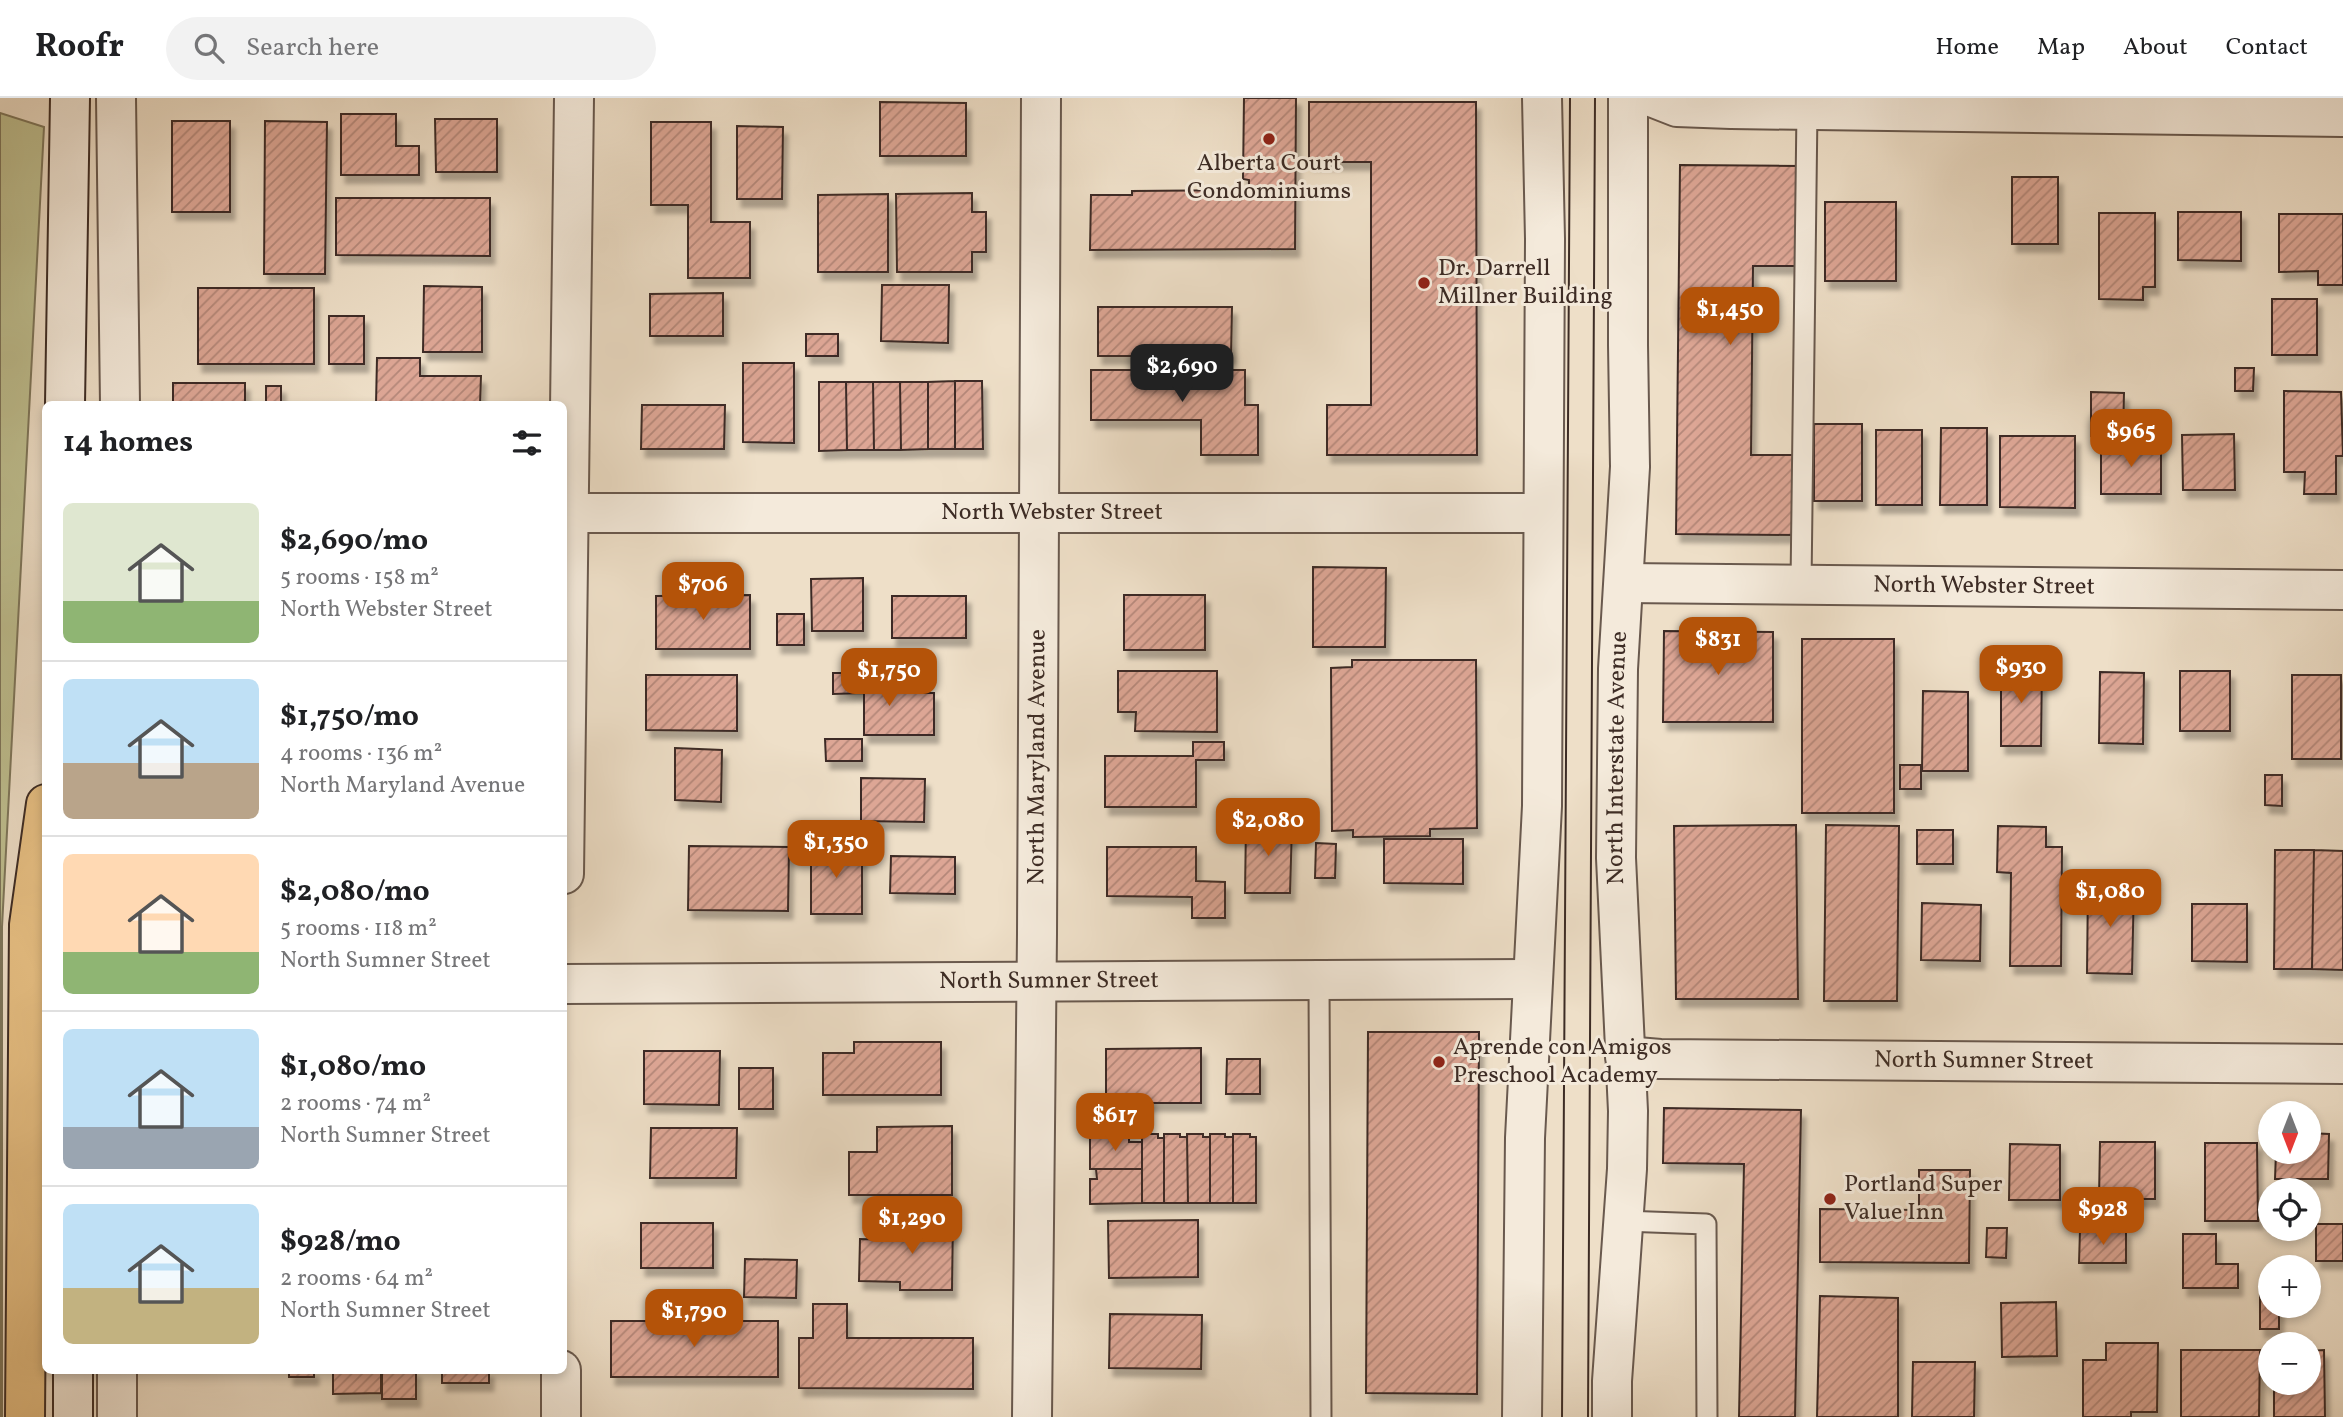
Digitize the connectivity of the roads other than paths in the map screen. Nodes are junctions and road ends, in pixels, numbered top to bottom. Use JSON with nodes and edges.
{"nodes":[{"id":1,"x":70,"y":98,"type":"edge"},
{"id":2,"x":116,"y":98,"type":"edge"},
{"id":3,"x":574,"y":98,"type":"edge"},
{"id":4,"x":1041,"y":98,"type":"edge"},
{"id":5,"x":1542,"y":98,"type":"edge"},
{"id":6,"x":1628,"y":98,"type":"edge"},
{"id":7,"x":1654,"y":98,"type":"edge"},
{"id":8,"x":1730,"y":104,"type":"edge"},
{"id":9,"x":1807,"y":110,"type":"junction"},
{"id":10,"x":2343,"y":117,"type":"edge"},
{"id":11,"x":65,"y":401,"type":"edge"},
{"id":12,"x":120,"y":401,"type":"edge"},
{"id":13,"x":567,"y":461,"type":"edge"},
{"id":14,"x":567,"y":513,"type":"edge"},
{"id":15,"x":1039,"y":513,"type":"junction"},
{"id":16,"x":1542,"y":513,"type":"junction"},
{"id":17,"x":1624,"y":583,"type":"junction"},
{"id":18,"x":1801,"y":584,"type":"junction"},
{"id":19,"x":2343,"y":590,"type":"edge"},
{"id":20,"x":42,"y":832,"type":"edge"},
{"id":21,"x":1533,"y":979,"type":"junction"},
{"id":22,"x":1318,"y":981,"type":"junction"},
{"id":23,"x":1037,"y":983,"type":"junction"},
{"id":24,"x":567,"y":984,"type":"edge"},
{"id":25,"x":1625,"y":1056,"type":"junction"},
{"id":26,"x":2343,"y":1064,"type":"edge"},
{"id":27,"x":1623,"y":1221,"type":"junction"},
{"id":28,"x":73,"y":1374,"type":"edge"},
{"id":29,"x":117,"y":1374,"type":"edge"},
{"id":30,"x":561,"y":1374,"type":"edge"},
{"id":31,"x":25,"y":1417,"type":"edge"},
{"id":32,"x":73,"y":1417,"type":"edge"},
{"id":33,"x":117,"y":1417,"type":"edge"},
{"id":34,"x":561,"y":1417,"type":"edge"},
{"id":35,"x":1032,"y":1417,"type":"edge"},
{"id":36,"x":1321,"y":1417,"type":"edge"},
{"id":37,"x":1522,"y":1417,"type":"edge"},
{"id":38,"x":1612,"y":1417,"type":"edge"},
{"id":39,"x":1706,"y":1417,"type":"edge"}],
"edges":[{"from":1,"to":11,"type":"street"},
{"from":2,"to":12,"type":"street"},
{"from":3,"to":13,"type":"street"},
{"from":4,"to":15,"type":"street","name":"North Maryland Avenue"},
{"from":5,"to":16,"type":"street"},
{"from":6,"to":17,"type":"street","name":"North Interstate Avenue"},
{"from":7,"to":8,"type":"street"},
{"from":8,"to":9,"type":"street"},
{"from":9,"to":10,"type":"street"},
{"from":9,"to":18,"type":"lane"},
{"from":14,"to":15,"type":"street","name":"North Webster Street"},
{"from":15,"to":16,"type":"street","name":"North Webster Street"},
{"from":15,"to":23,"type":"street","name":"North Maryland Avenue"},
{"from":16,"to":21,"type":"street"},
{"from":17,"to":18,"type":"street","name":"North Webster Street"},
{"from":17,"to":25,"type":"street","name":"North Interstate Avenue"},
{"from":18,"to":19,"type":"street","name":"North Webster Street"},
{"from":20,"to":31,"type":"highway"},
{"from":21,"to":22,"type":"street","name":"North Sumner Street"},
{"from":21,"to":37,"type":"street"},
{"from":22,"to":23,"type":"street","name":"North Sumner Street"},
{"from":22,"to":36,"type":"lane"},
{"from":23,"to":24,"type":"street","name":"North Sumner Street"},
{"from":23,"to":35,"type":"street","name":"North Maryland Avenue"},
{"from":25,"to":26,"type":"street","name":"North Sumner Street"},
{"from":25,"to":27,"type":"street","name":"North Interstate Avenue"},
{"from":27,"to":38,"type":"street","name":"North Interstate Avenue"},
{"from":27,"to":39,"type":"lane"},
{"from":28,"to":32,"type":"street"},
{"from":29,"to":33,"type":"street"},
{"from":30,"to":34,"type":"street"}]}
